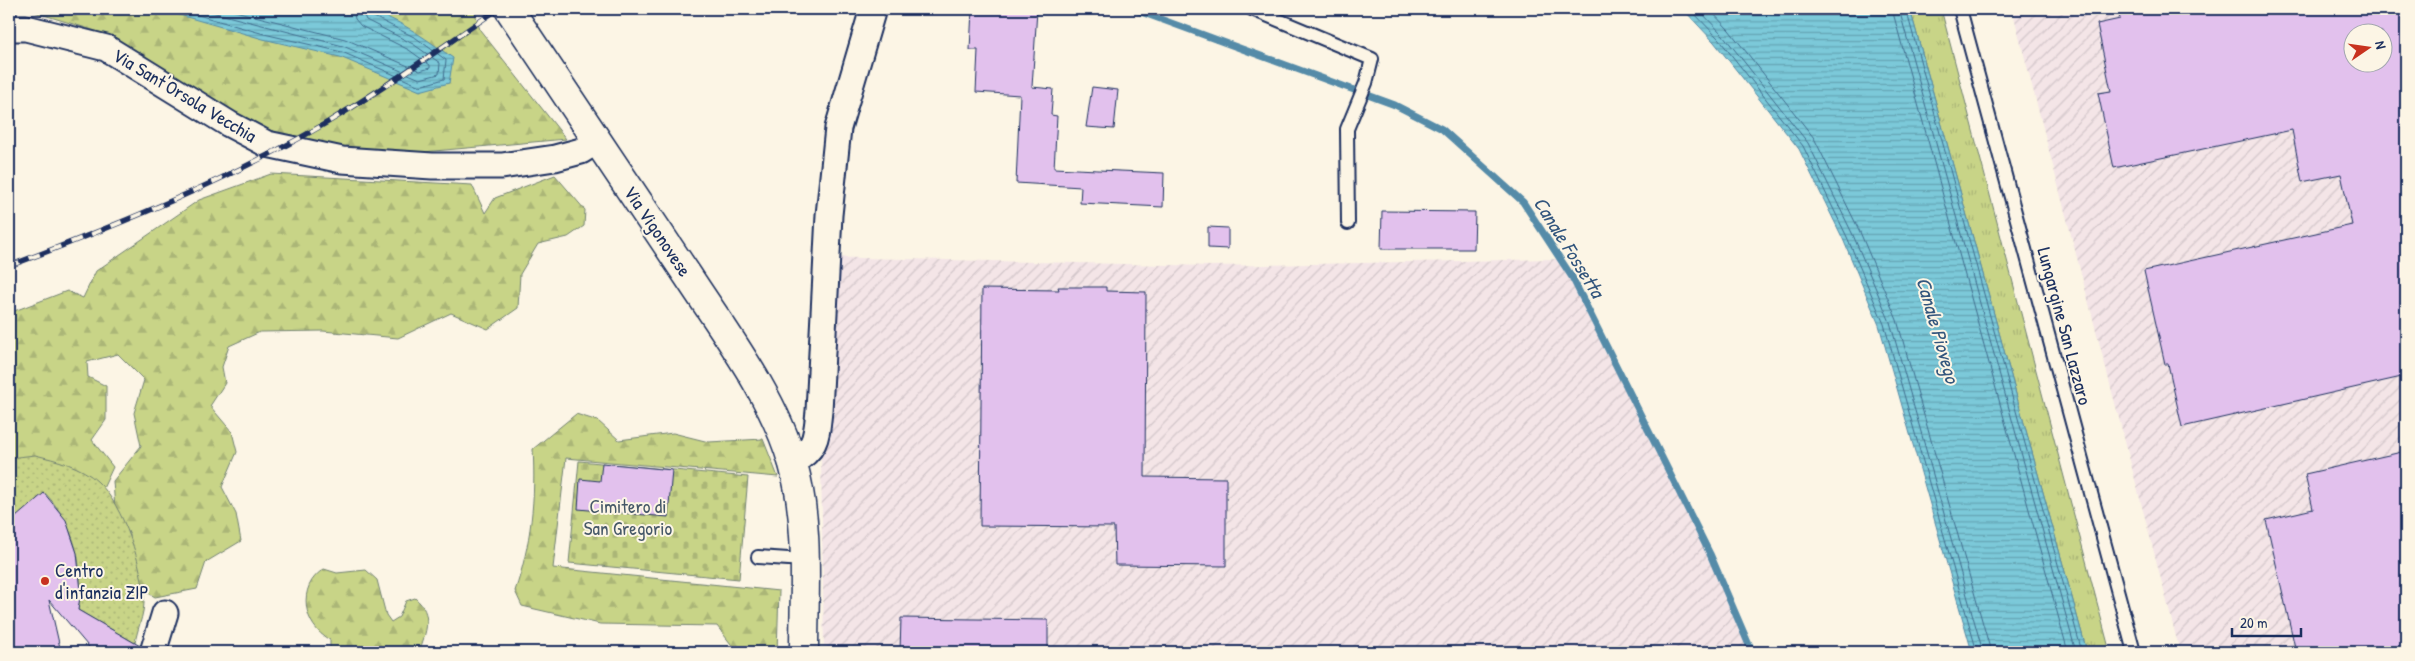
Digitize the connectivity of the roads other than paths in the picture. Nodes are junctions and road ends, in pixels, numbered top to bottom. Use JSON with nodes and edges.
{"nodes":[{"id":1,"x":509,"y":9,"type":"edge"},
{"id":2,"x":873,"y":9,"type":"edge"},
{"id":3,"x":1252,"y":9,"type":"edge"},
{"id":4,"x":1960,"y":9,"type":"edge"},
{"id":5,"x":9,"y":28,"type":"edge"},
{"id":6,"x":597,"y":141,"type":"junction"},
{"id":7,"x":1348,"y":223,"type":"dead end"},
{"id":8,"x":792,"y":462,"type":"junction"},
{"id":9,"x":758,"y":557,"type":"dead end"},
{"id":10,"x":804,"y":560,"type":"junction"},
{"id":11,"x":165,"y":613,"type":"dead end"},
{"id":12,"x":153,"y":652,"type":"edge"},
{"id":13,"x":804,"y":652,"type":"edge"},
{"id":14,"x":2134,"y":652,"type":"edge"}],
"edges":[{"from":1,"to":6,"type":"main road","name":"Via Vigonovese"},
{"from":2,"to":8,"type":"street"},
{"from":3,"to":7,"type":"lane"},
{"from":4,"to":14,"type":"lane","name":"Lungargine San Lazzaro"},
{"from":5,"to":6,"type":"street","name":"Via Sant'Orsola Vecchia"},
{"from":6,"to":8,"type":"main road","name":"Via Vigonovese"},
{"from":8,"to":10,"type":"main road","name":"Via Vigonovese"},
{"from":9,"to":10,"type":"lane"},
{"from":10,"to":13,"type":"main road","name":"Via Vigonovese"},
{"from":11,"to":12,"type":"street"}]}
